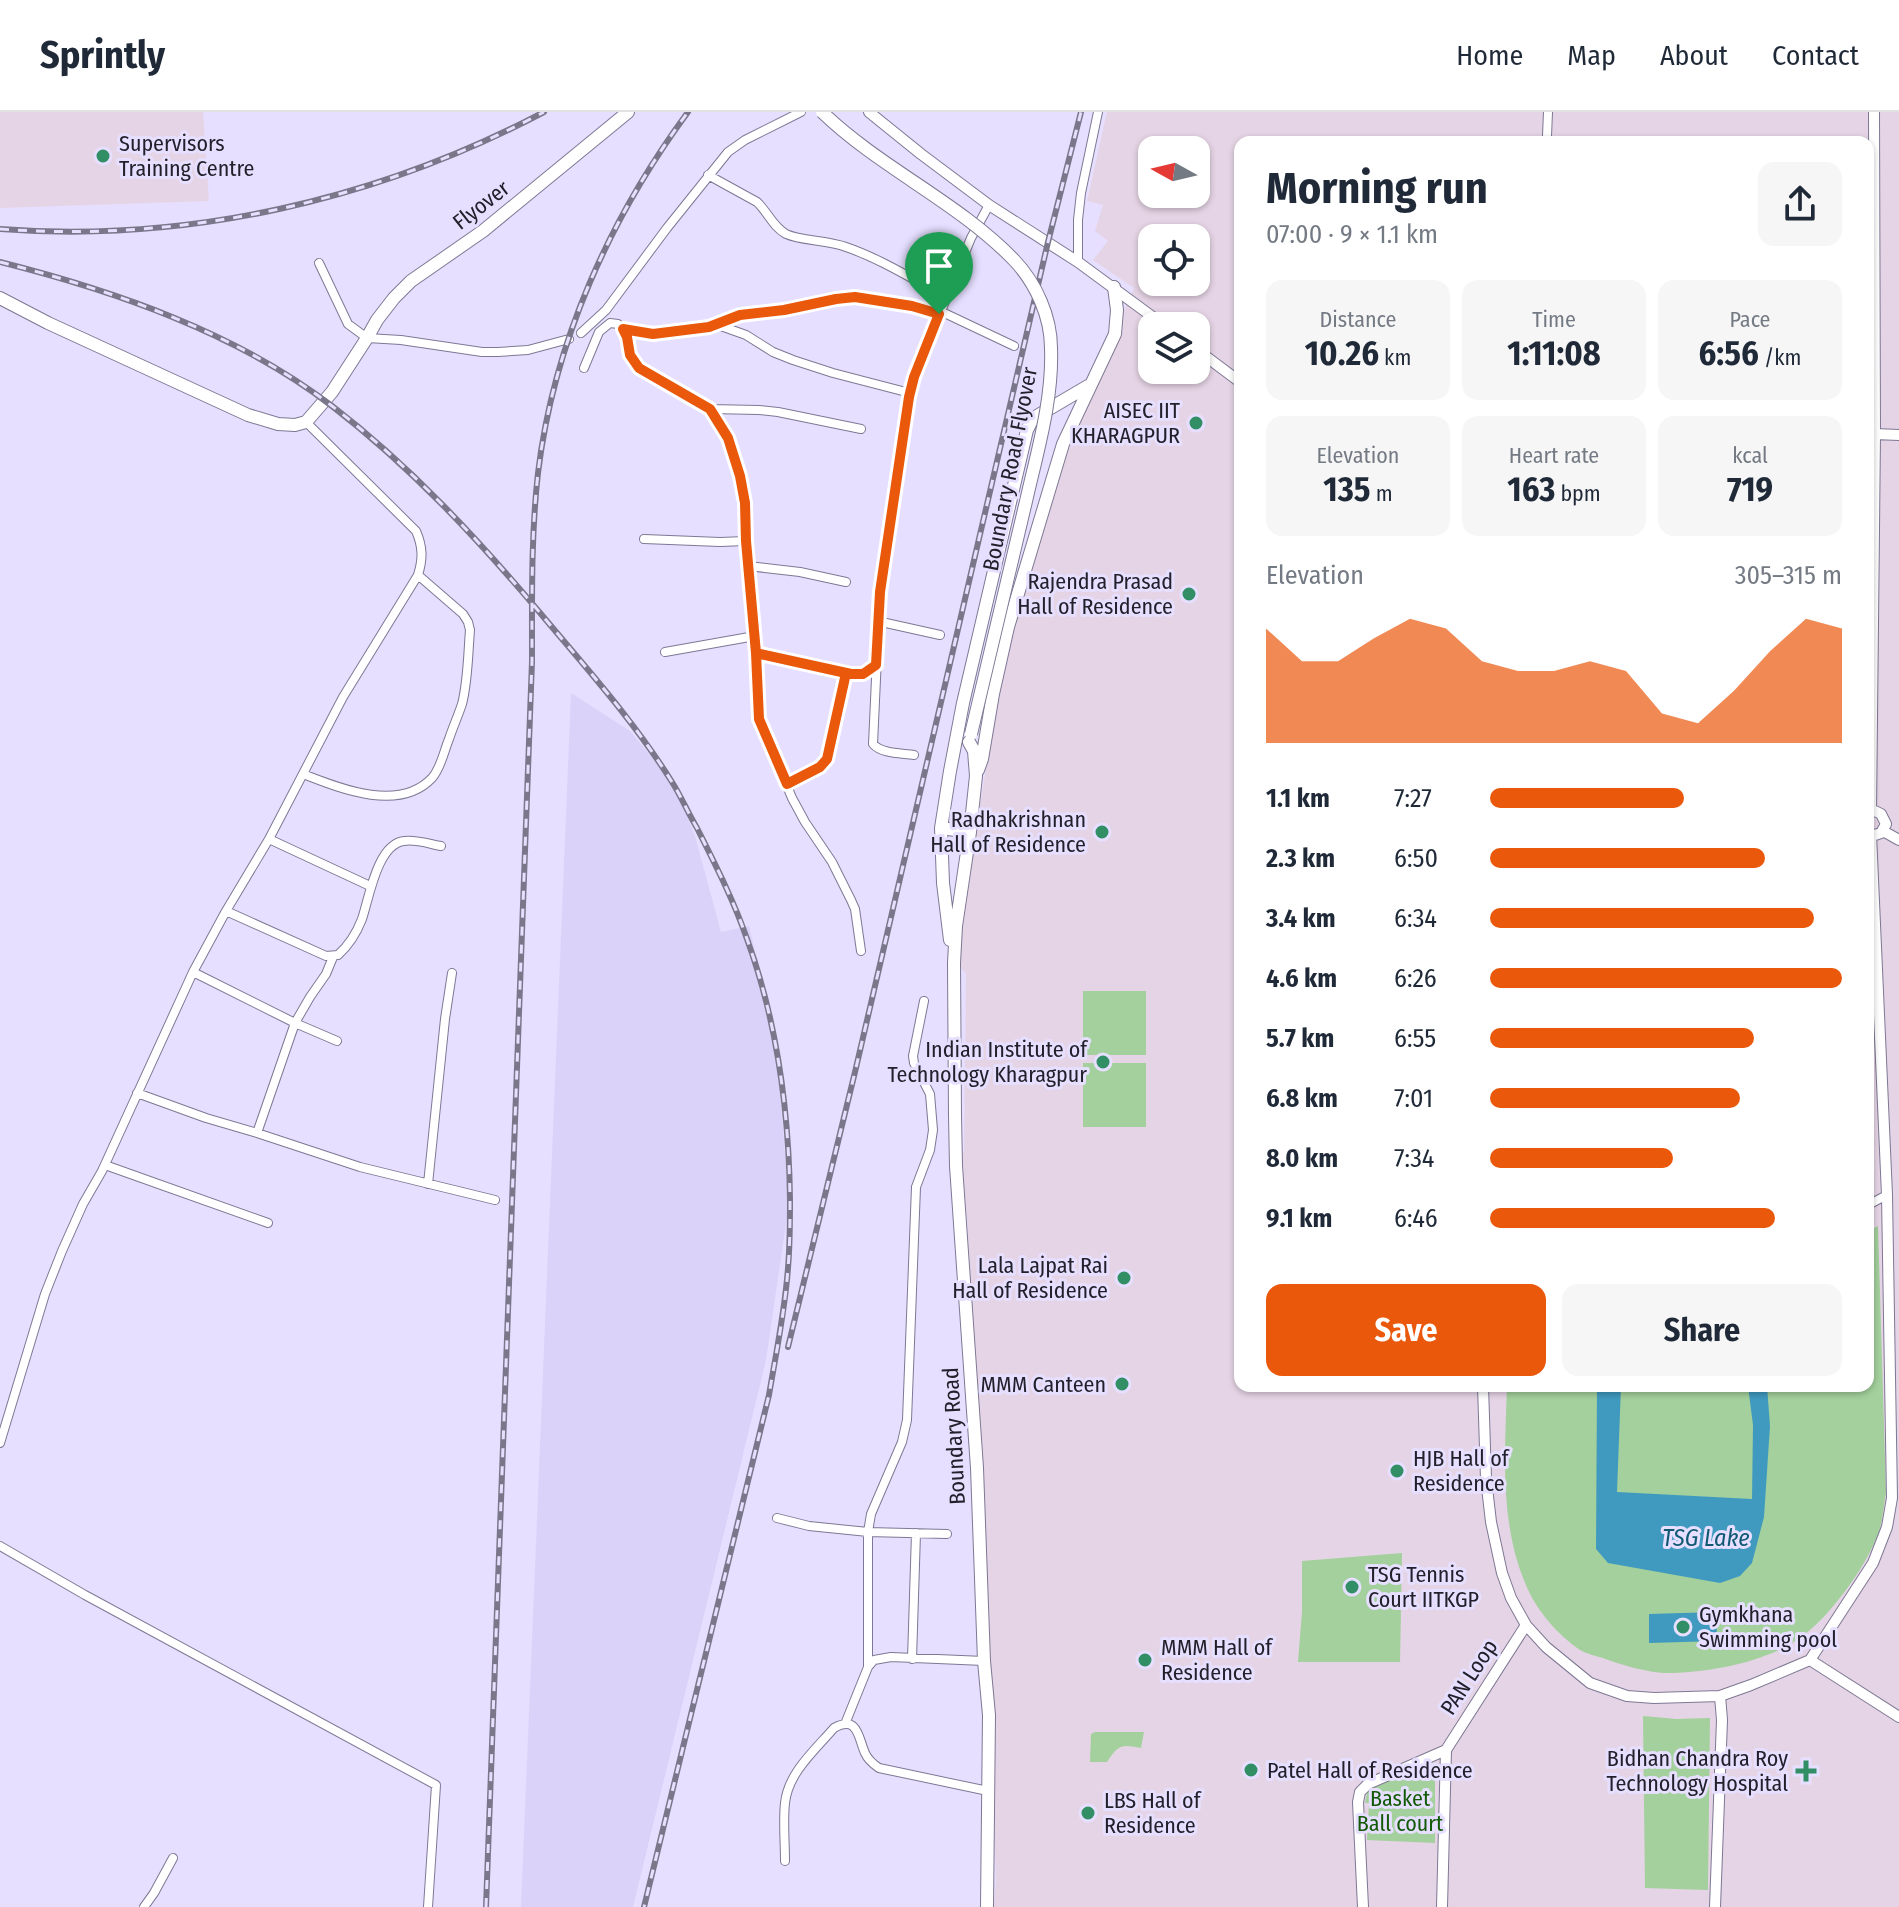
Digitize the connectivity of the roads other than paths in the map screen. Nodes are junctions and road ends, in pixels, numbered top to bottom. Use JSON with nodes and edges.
{"nodes":[{"id":1,"x":628,"y":112,"type":"edge"},
{"id":2,"x":801,"y":112,"type":"edge"},
{"id":3,"x":822,"y":112,"type":"edge"},
{"id":4,"x":869,"y":112,"type":"edge"},
{"id":5,"x":1098,"y":112,"type":"edge"},
{"id":6,"x":1548,"y":112,"type":"edge"},
{"id":7,"x":1874,"y":112,"type":"edge"},
{"id":8,"x":1547,"y":136,"type":"dead end"},
{"id":9,"x":708,"y":175,"type":"junction"},
{"id":10,"x":989,"y":205,"type":"junction"},
{"id":11,"x":1078,"y":262,"type":"junction"},
{"id":12,"x":319,"y":263,"type":"dead end"},
{"id":13,"x":1114,"y":287,"type":"junction"},
{"id":14,"x":946,"y":297,"type":"junction"},
{"id":15,"x":0,"y":298,"type":"edge"},
{"id":16,"x":940,"y":312,"type":"junction"},
{"id":17,"x":1147,"y":312,"type":"edge"},
{"id":18,"x":718,"y":325,"type":"junction"},
{"id":19,"x":623,"y":329,"type":"junction"},
{"id":20,"x":581,"y":333,"type":"dead end"},
{"id":21,"x":367,"y":338,"type":"junction"},
{"id":22,"x":569,"y":339,"type":"dead end"},
{"id":23,"x":1014,"y":346,"type":"dead end"},
{"id":24,"x":1210,"y":360,"type":"edge"},
{"id":25,"x":584,"y":368,"type":"dead end"},
{"id":26,"x":1234,"y":378,"type":"edge"},
{"id":27,"x":1088,"y":386,"type":"junction"},
{"id":28,"x":910,"y":393,"type":"junction"},
{"id":29,"x":710,"y":409,"type":"junction"},
{"id":30,"x":306,"y":422,"type":"junction"},
{"id":31,"x":861,"y":429,"type":"dead end"},
{"id":32,"x":1875,"y":434,"type":"junction"},
{"id":33,"x":1899,"y":435,"type":"edge"},
{"id":34,"x":1874,"y":510,"type":"edge"},
{"id":35,"x":644,"y":539,"type":"dead end"},
{"id":36,"x":746,"y":541,"type":"junction"},
{"id":37,"x":748,"y":566,"type":"junction"},
{"id":38,"x":418,"y":575,"type":"junction"},
{"id":39,"x":846,"y":582,"type":"dead end"},
{"id":40,"x":877,"y":621,"type":"junction"},
{"id":41,"x":940,"y":635,"type":"dead end"},
{"id":42,"x":755,"y":636,"type":"junction"},
{"id":43,"x":665,"y":652,"type":"dead end"},
{"id":44,"x":756,"y":653,"type":"junction"},
{"id":45,"x":876,"y":665,"type":"junction"},
{"id":46,"x":846,"y":673,"type":"junction"},
{"id":47,"x":970,"y":738,"type":"junction"},
{"id":48,"x":914,"y":755,"type":"dead end"},
{"id":49,"x":952,"y":758,"type":"junction"},
{"id":50,"x":303,"y":774,"type":"junction"},
{"id":51,"x":976,"y":776,"type":"junction"},
{"id":52,"x":787,"y":784,"type":"junction"},
{"id":53,"x":1874,"y":812,"type":"edge"},
{"id":54,"x":941,"y":828,"type":"junction"},
{"id":55,"x":1883,"y":831,"type":"junction"},
{"id":56,"x":970,"y":832,"type":"junction"},
{"id":57,"x":1874,"y":834,"type":"edge"},
{"id":58,"x":269,"y":839,"type":"junction"},
{"id":59,"x":1899,"y":840,"type":"edge"},
{"id":60,"x":441,"y":846,"type":"dead end"},
{"id":61,"x":370,"y":886,"type":"junction"},
{"id":62,"x":226,"y":911,"type":"junction"},
{"id":63,"x":1874,"y":919,"type":"edge"},
{"id":64,"x":861,"y":951,"type":"dead end"},
{"id":65,"x":333,"y":957,"type":"junction"},
{"id":66,"x":954,"y":963,"type":"junction"},
{"id":67,"x":193,"y":972,"type":"junction"},
{"id":68,"x":452,"y":973,"type":"dead end"},
{"id":69,"x":924,"y":1001,"type":"dead end"},
{"id":70,"x":295,"y":1023,"type":"junction"},
{"id":71,"x":337,"y":1041,"type":"dead end"},
{"id":72,"x":137,"y":1093,"type":"junction"},
{"id":73,"x":257,"y":1133,"type":"junction"},
{"id":74,"x":105,"y":1165,"type":"junction"},
{"id":75,"x":428,"y":1184,"type":"junction"},
{"id":76,"x":1887,"y":1195,"type":"junction"},
{"id":77,"x":495,"y":1200,"type":"dead end"},
{"id":78,"x":1874,"y":1202,"type":"edge"},
{"id":79,"x":268,"y":1223,"type":"dead end"},
{"id":80,"x":1483,"y":1392,"type":"edge"},
{"id":81,"x":0,"y":1443,"type":"edge"},
{"id":82,"x":777,"y":1518,"type":"dead end"},
{"id":83,"x":868,"y":1532,"type":"junction"},
{"id":84,"x":916,"y":1533,"type":"junction"},
{"id":85,"x":947,"y":1534,"type":"dead end"},
{"id":86,"x":0,"y":1546,"type":"edge"},
{"id":87,"x":1526,"y":1625,"type":"junction"},
{"id":88,"x":912,"y":1659,"type":"junction"},
{"id":89,"x":1810,"y":1660,"type":"junction"},
{"id":90,"x":984,"y":1661,"type":"junction"},
{"id":91,"x":868,"y":1667,"type":"junction"},
{"id":92,"x":1720,"y":1696,"type":"junction"},
{"id":93,"x":1899,"y":1717,"type":"edge"},
{"id":94,"x":845,"y":1724,"type":"junction"},
{"id":95,"x":1446,"y":1750,"type":"junction"},
{"id":96,"x":988,"y":1791,"type":"junction"},
{"id":97,"x":173,"y":1858,"type":"dead end"},
{"id":98,"x":785,"y":1861,"type":"dead end"},
{"id":99,"x":144,"y":1907,"type":"edge"},
{"id":100,"x":428,"y":1907,"type":"edge"},
{"id":101,"x":987,"y":1907,"type":"edge"},
{"id":102,"x":1363,"y":1907,"type":"edge"},
{"id":103,"x":1442,"y":1907,"type":"edge"},
{"id":104,"x":1715,"y":1907,"type":"edge"}],
"edges":[{"from":1,"to":21,"type":"main road","name":"Flyover"},
{"from":2,"to":9,"type":"street"},
{"from":3,"to":47,"type":"main road","name":"Boundary Road Flyover","bridge":true},
{"from":4,"to":10,"type":"street"},
{"from":5,"to":11,"type":"street"},
{"from":6,"to":8,"type":"street"},
{"from":7,"to":32,"type":"street"},
{"from":9,"to":14,"type":"street"},
{"from":9,"to":20,"type":"street"},
{"from":10,"to":11,"type":"street"},
{"from":10,"to":14,"type":"street"},
{"from":11,"to":13,"type":"street"},
{"from":12,"to":21,"type":"street"},
{"from":13,"to":17,"type":"street"},
{"from":13,"to":27,"type":"main road"},
{"from":14,"to":16,"type":"street"},
{"from":15,"to":30,"type":"main road"},
{"from":16,"to":18,"type":"street"},
{"from":16,"to":23,"type":"street"},
{"from":16,"to":28,"type":"street"},
{"from":18,"to":19,"type":"street"},
{"from":18,"to":28,"type":"street"},
{"from":19,"to":25,"type":"street"},
{"from":19,"to":29,"type":"street"},
{"from":21,"to":22,"type":"street"},
{"from":21,"to":30,"type":"main road","name":"Flyover"},
{"from":24,"to":26,"type":"street"},
{"from":27,"to":49,"type":"main road","name":"Boundary Road"},
{"from":27,"to":51,"type":"main road"},
{"from":28,"to":40,"type":"street"},
{"from":29,"to":31,"type":"street"},
{"from":29,"to":36,"type":"street"},
{"from":30,"to":38,"type":"street"},
{"from":32,"to":33,"type":"street"},
{"from":32,"to":34,"type":"street"},
{"from":35,"to":36,"type":"street"},
{"from":36,"to":37,"type":"street"},
{"from":37,"to":39,"type":"street"},
{"from":37,"to":42,"type":"street"},
{"from":38,"to":50,"type":"street"},
{"from":38,"to":50,"type":"street"},
{"from":40,"to":41,"type":"street"},
{"from":40,"to":45,"type":"street"},
{"from":42,"to":43,"type":"street"},
{"from":42,"to":44,"type":"street"},
{"from":44,"to":46,"type":"street"},
{"from":44,"to":52,"type":"street"},
{"from":45,"to":46,"type":"street"},
{"from":45,"to":48,"type":"street"},
{"from":46,"to":52,"type":"street"},
{"from":47,"to":49,"type":"main road"},
{"from":47,"to":51,"type":"main road","name":"Boundary Road Flyover"},
{"from":49,"to":54,"type":"main road","name":"Boundary Road"},
{"from":50,"to":58,"type":"street"},
{"from":51,"to":56,"type":"main road","name":"Boundary Road"},
{"from":52,"to":64,"type":"street"},
{"from":53,"to":55,"type":"street"},
{"from":54,"to":56,"type":"main road"},
{"from":54,"to":66,"type":"main road","name":"Boundary Road"},
{"from":55,"to":57,"type":"street"},
{"from":55,"to":59,"type":"street"},
{"from":56,"to":66,"type":"main road","name":"Boundary Road"},
{"from":58,"to":61,"type":"street"},
{"from":58,"to":62,"type":"street"},
{"from":60,"to":61,"type":"street"},
{"from":61,"to":65,"type":"street"},
{"from":62,"to":65,"type":"street"},
{"from":62,"to":67,"type":"street"},
{"from":63,"to":76,"type":"street"},
{"from":65,"to":70,"type":"street"},
{"from":66,"to":90,"type":"main road","name":"Boundary Road"},
{"from":67,"to":70,"type":"street"},
{"from":67,"to":72,"type":"street"},
{"from":68,"to":75,"type":"street"},
{"from":69,"to":83,"type":"street"},
{"from":70,"to":71,"type":"street"},
{"from":70,"to":73,"type":"street"},
{"from":72,"to":73,"type":"street"},
{"from":72,"to":74,"type":"street"},
{"from":73,"to":75,"type":"street"},
{"from":74,"to":79,"type":"street"},
{"from":74,"to":81,"type":"street"},
{"from":75,"to":77,"type":"street"},
{"from":76,"to":78,"type":"street"},
{"from":76,"to":89,"type":"street"},
{"from":80,"to":87,"type":"street"},
{"from":82,"to":83,"type":"street"},
{"from":83,"to":84,"type":"street"},
{"from":83,"to":91,"type":"street"},
{"from":84,"to":85,"type":"street"},
{"from":84,"to":88,"type":"street"},
{"from":86,"to":100,"type":"street"},
{"from":87,"to":92,"type":"street"},
{"from":87,"to":95,"type":"street","name":"PAN Loop"},
{"from":88,"to":90,"type":"street"},
{"from":88,"to":91,"type":"street"},
{"from":89,"to":92,"type":"street"},
{"from":89,"to":93,"type":"street"},
{"from":90,"to":96,"type":"main road","name":"Boundary Road"},
{"from":91,"to":94,"type":"street"},
{"from":92,"to":104,"type":"street"},
{"from":94,"to":96,"type":"street"},
{"from":94,"to":98,"type":"street"},
{"from":95,"to":102,"type":"street","name":"PAN Loop"},
{"from":95,"to":103,"type":"street","name":"PAN Loop"},
{"from":96,"to":101,"type":"main road","name":"Boundary Road"},
{"from":97,"to":99,"type":"street"}]}
